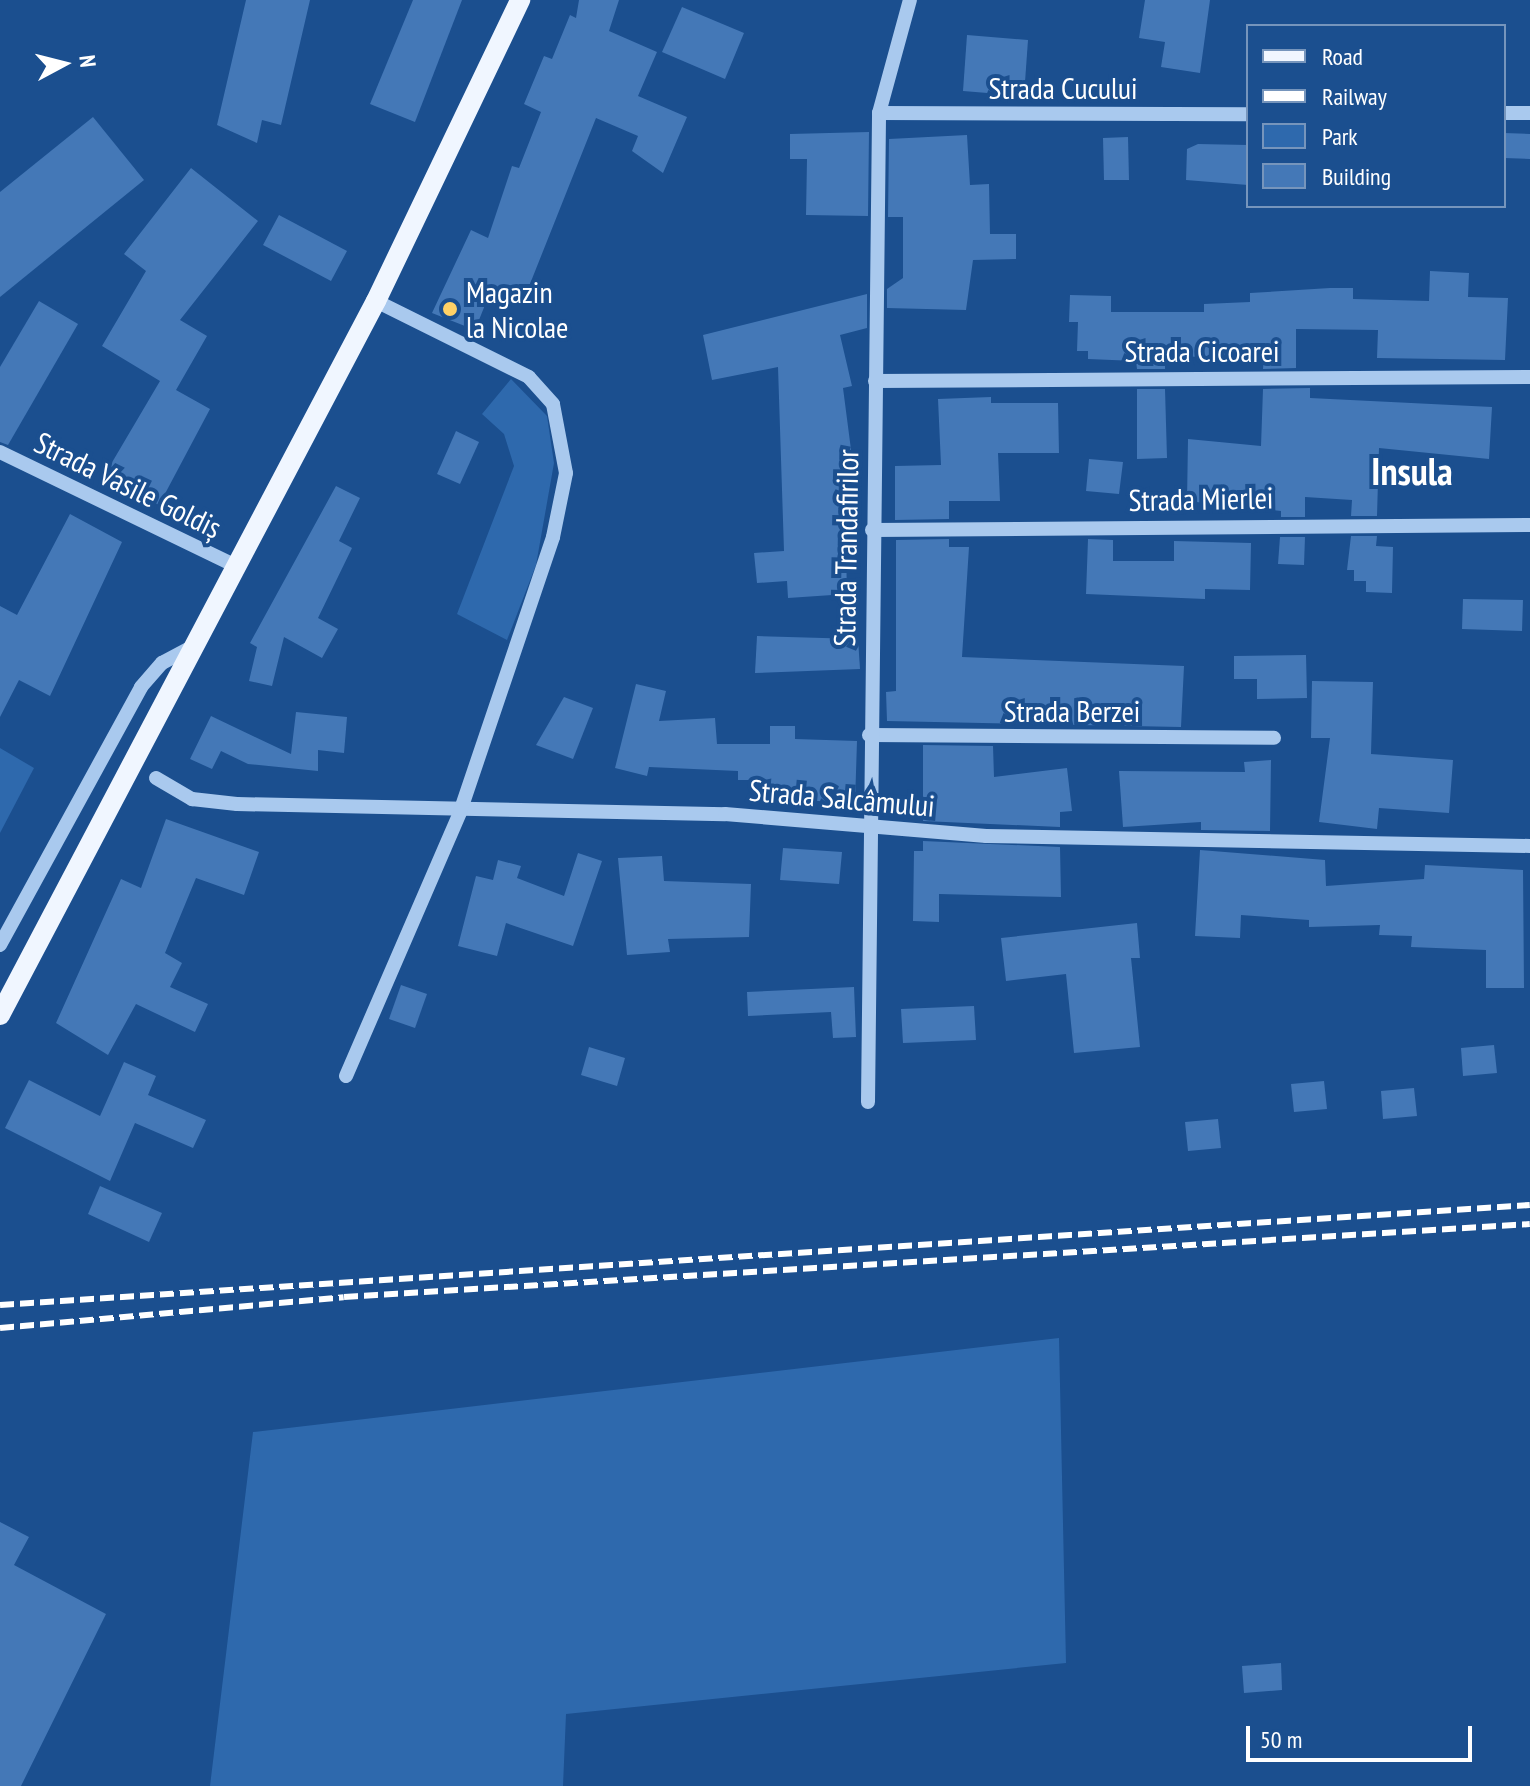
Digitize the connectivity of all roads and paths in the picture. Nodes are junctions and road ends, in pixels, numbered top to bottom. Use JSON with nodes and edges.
{"nodes":[{"id":1,"x":520,"y":0,"type":"edge"},
{"id":2,"x":910,"y":0,"type":"edge"},
{"id":3,"x":879,"y":113,"type":"junction"},
{"id":4,"x":1506,"y":113,"type":"edge"},
{"id":5,"x":1530,"y":113,"type":"edge"},
{"id":6,"x":1246,"y":114,"type":"edge"},
{"id":7,"x":376,"y":301,"type":"junction"},
{"id":8,"x":1530,"y":377,"type":"edge"},
{"id":9,"x":875,"y":381,"type":"junction"},
{"id":10,"x":0,"y":452,"type":"edge"},
{"id":11,"x":1530,"y":525,"type":"edge"},
{"id":12,"x":872,"y":530,"type":"junction"},
{"id":13,"x":234,"y":565,"type":"junction"},
{"id":14,"x":192,"y":647,"type":"junction"},
{"id":15,"x":869,"y":735,"type":"junction"},
{"id":16,"x":1274,"y":738,"type":"dead end"},
{"id":17,"x":156,"y":778,"type":"dead end"},
{"id":18,"x":460,"y":812,"type":"junction"},
{"id":19,"x":869,"y":829,"type":"junction"},
{"id":20,"x":1530,"y":846,"type":"edge"},
{"id":21,"x":0,"y":945,"type":"edge"},
{"id":22,"x":0,"y":1015,"type":"edge"},
{"id":23,"x":346,"y":1076,"type":"dead end"},
{"id":24,"x":868,"y":1102,"type":"dead end"}],
"edges":[{"from":1,"to":7,"type":"main road"},
{"from":2,"to":3,"type":"street","name":"Strada Trandafirilor"},
{"from":3,"to":6,"type":"street","name":"Strada Cucului"},
{"from":3,"to":9,"type":"street","name":"Strada Trandafirilor"},
{"from":4,"to":5,"type":"street"},
{"from":7,"to":13,"type":"main road"},
{"from":7,"to":18,"type":"street"},
{"from":8,"to":9,"type":"street","name":"Strada Cicoarei"},
{"from":9,"to":12,"type":"street","name":"Strada Trandafirilor"},
{"from":10,"to":13,"type":"street","name":"Strada Vasile Goldiș"},
{"from":11,"to":12,"type":"street","name":"Strada Mierlei"},
{"from":12,"to":15,"type":"street","name":"Strada Trandafirilor"},
{"from":13,"to":14,"type":"main road"},
{"from":14,"to":21,"type":"street"},
{"from":14,"to":22,"type":"main road"},
{"from":15,"to":16,"type":"street","name":"Strada Berzei"},
{"from":15,"to":19,"type":"street","name":"Strada Trandafirilor"},
{"from":17,"to":18,"type":"street","name":"Strada Salcâmului"},
{"from":18,"to":19,"type":"street","name":"Strada Salcâmului"},
{"from":18,"to":23,"type":"street"},
{"from":19,"to":20,"type":"street","name":"Strada Salcâmului"},
{"from":19,"to":24,"type":"street","name":"Strada Trandafirilor"}]}
